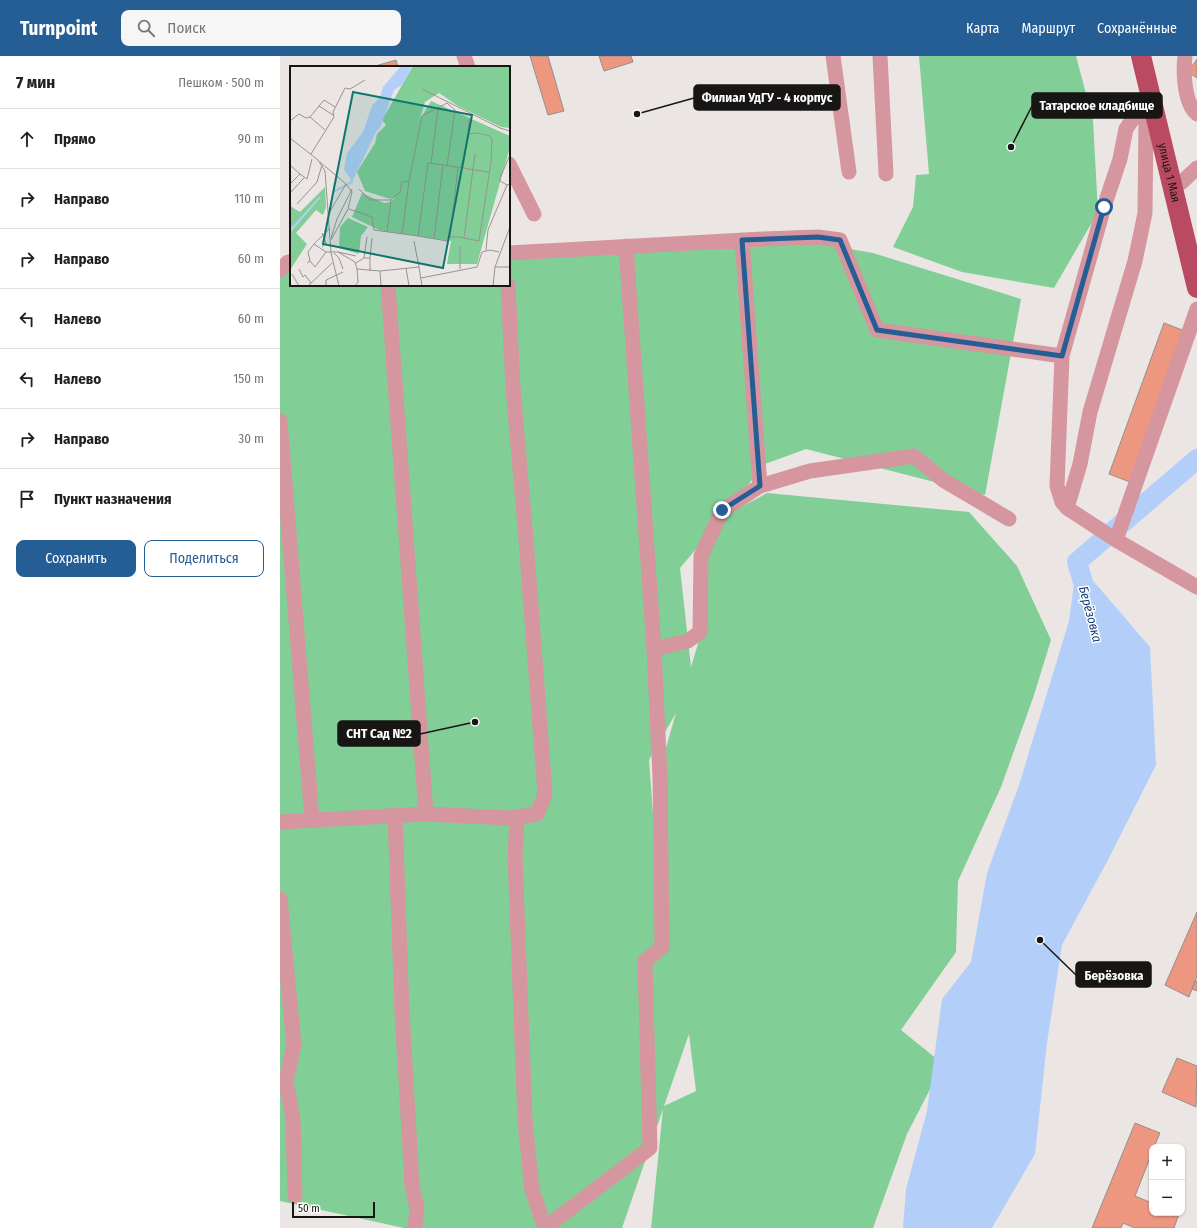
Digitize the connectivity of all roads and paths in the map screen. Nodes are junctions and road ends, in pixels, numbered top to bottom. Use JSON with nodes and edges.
{"nodes":[{"id":1,"x":464,"y":56,"type":"edge"},
{"id":2,"x":833,"y":56,"type":"edge"},
{"id":3,"x":880,"y":56,"type":"edge"},
{"id":4,"x":1141,"y":56,"type":"edge"},
{"id":5,"x":1185,"y":56,"type":"edge"},
{"id":6,"x":468,"y":66,"type":"edge"},
{"id":7,"x":1150,"y":93,"type":"junction"},
{"id":8,"x":1197,"y":114,"type":"edge"},
{"id":9,"x":510,"y":166,"type":"edge"},
{"id":10,"x":1197,"y":168,"type":"edge"},
{"id":11,"x":849,"y":172,"type":"dead end"},
{"id":12,"x":886,"y":174,"type":"dead end"},
{"id":13,"x":1173,"y":188,"type":"junction"},
{"id":14,"x":534,"y":214,"type":"dead end"},
{"id":15,"x":742,"y":240,"type":"junction"},
{"id":16,"x":626,"y":246,"type":"junction"},
{"id":17,"x":510,"y":253,"type":"edge"},
{"id":18,"x":290,"y":262,"type":"edge"},
{"id":19,"x":280,"y":270,"type":"edge"},
{"id":20,"x":388,"y":286,"type":"edge"},
{"id":21,"x":508,"y":286,"type":"edge"},
{"id":22,"x":1197,"y":288,"type":"edge"},
{"id":23,"x":1197,"y":309,"type":"edge"},
{"id":24,"x":1062,"y":356,"type":"junction"},
{"id":25,"x":280,"y":421,"type":"edge"},
{"id":26,"x":760,"y":486,"type":"junction"},
{"id":27,"x":1070,"y":511,"type":"junction"},
{"id":28,"x":1009,"y":520,"type":"dead end"},
{"id":29,"x":1116,"y":540,"type":"junction"},
{"id":30,"x":1197,"y":587,"type":"edge"},
{"id":31,"x":654,"y":649,"type":"junction"},
{"id":32,"x":426,"y":814,"type":"junction"},
{"id":33,"x":394,"y":816,"type":"junction"},
{"id":34,"x":517,"y":817,"type":"junction"},
{"id":35,"x":312,"y":820,"type":"junction"},
{"id":36,"x":280,"y":822,"type":"edge"},
{"id":37,"x":280,"y":899,"type":"edge"},
{"id":38,"x":283,"y":1083,"type":"edge"},
{"id":39,"x":295,"y":1196,"type":"dead end"},
{"id":40,"x":415,"y":1228,"type":"edge"},
{"id":41,"x":545,"y":1228,"type":"edge"}],
"edges":[{"from":1,"to":6,"type":"lane"},
{"from":2,"to":11,"type":"lane"},
{"from":3,"to":12,"type":"lane"},
{"from":4,"to":7,"type":"main road","name":"улица 1 Мая"},
{"from":5,"to":8,"type":"lane"},
{"from":7,"to":13,"type":"main road","name":"улица 1 Мая"},
{"from":7,"to":24,"type":"lane"},
{"from":7,"to":27,"type":"lane"},
{"from":9,"to":14,"type":"lane"},
{"from":10,"to":13,"type":"lane"},
{"from":13,"to":22,"type":"main road","name":"улица 1 Мая"},
{"from":15,"to":16,"type":"lane"},
{"from":15,"to":24,"type":"lane"},
{"from":15,"to":26,"type":"lane"},
{"from":16,"to":17,"type":"lane"},
{"from":16,"to":31,"type":"lane"},
{"from":18,"to":19,"type":"lane"},
{"from":20,"to":32,"type":"lane"},
{"from":21,"to":34,"type":"lane"},
{"from":23,"to":29,"type":"lane"},
{"from":24,"to":27,"type":"lane"},
{"from":25,"to":35,"type":"lane"},
{"from":26,"to":28,"type":"lane"},
{"from":26,"to":31,"type":"lane"},
{"from":27,"to":29,"type":"lane"},
{"from":29,"to":30,"type":"lane"},
{"from":31,"to":41,"type":"lane"},
{"from":32,"to":33,"type":"lane"},
{"from":32,"to":34,"type":"lane"},
{"from":33,"to":35,"type":"lane"},
{"from":33,"to":40,"type":"lane"},
{"from":34,"to":41,"type":"lane"},
{"from":35,"to":36,"type":"lane"},
{"from":37,"to":38,"type":"lane"},
{"from":38,"to":39,"type":"lane"}]}
